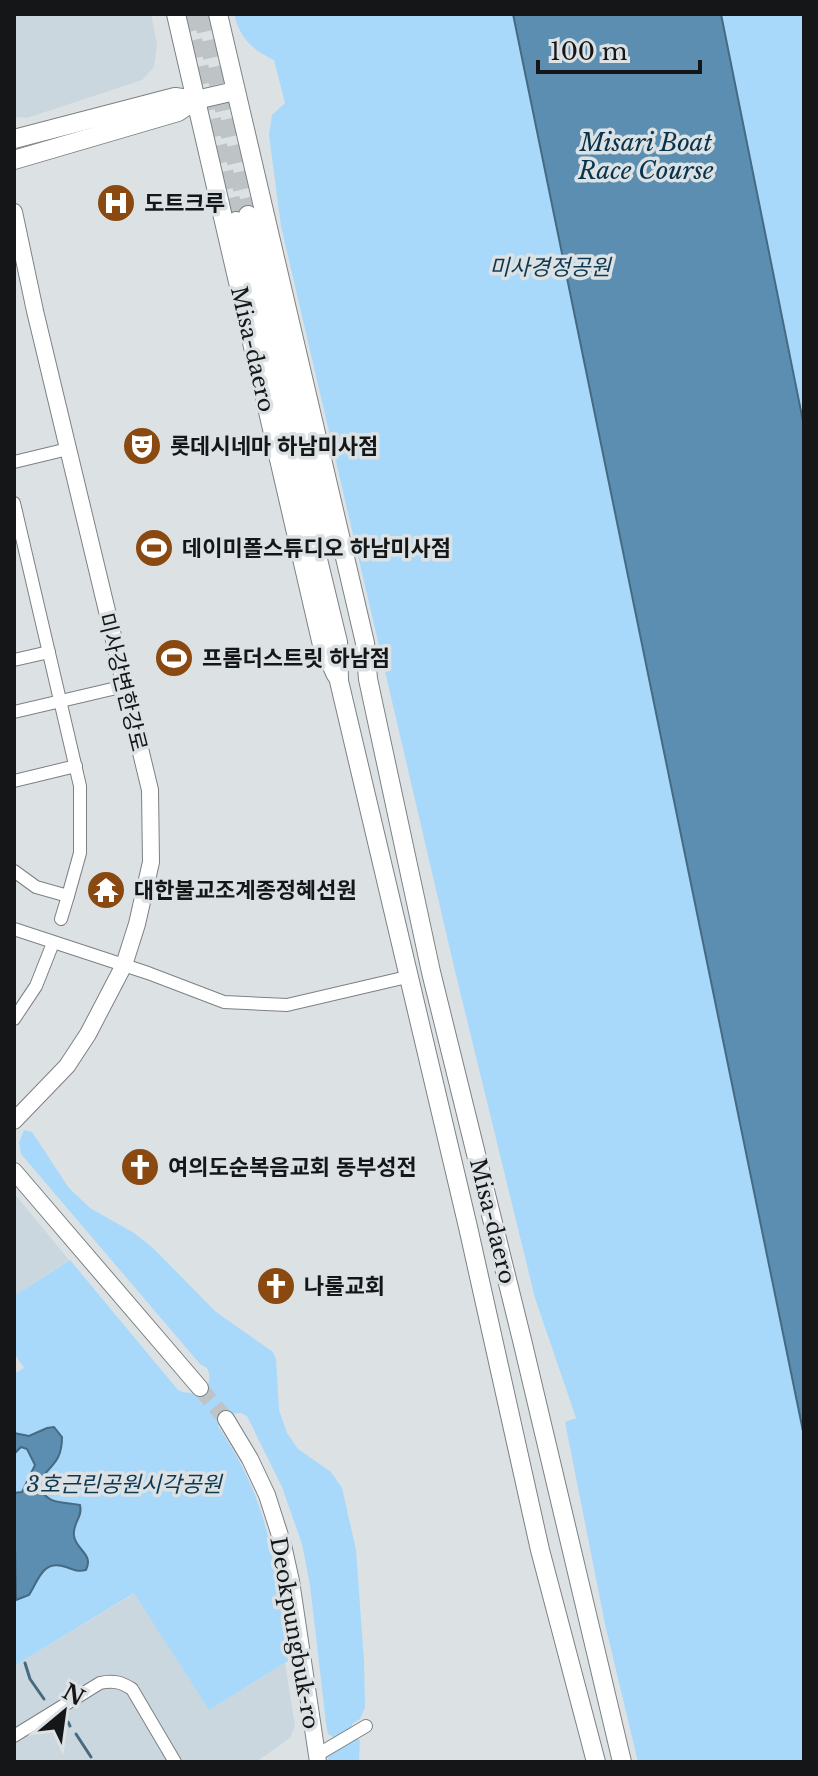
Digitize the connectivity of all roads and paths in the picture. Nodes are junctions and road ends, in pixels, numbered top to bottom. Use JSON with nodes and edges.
{"nodes":[{"id":1,"x":176,"y":14,"type":"edge"},
{"id":2,"x":218,"y":14,"type":"edge"},
{"id":3,"x":235,"y":91,"type":"junction"},
{"id":4,"x":196,"y":100,"type":"junction"},
{"id":5,"x":14,"y":139,"type":"edge"},
{"id":6,"x":14,"y":160,"type":"edge"},
{"id":7,"x":14,"y":212,"type":"edge"},
{"id":8,"x":18,"y":244,"type":"edge"},
{"id":9,"x":68,"y":449,"type":"junction"},
{"id":10,"x":14,"y":462,"type":"edge"},
{"id":11,"x":15,"y":509,"type":"edge"},
{"id":12,"x":49,"y":652,"type":"junction"},
{"id":13,"x":14,"y":660,"type":"edge"},
{"id":14,"x":368,"y":679,"type":"junction"},
{"id":15,"x":339,"y":681,"type":"junction"},
{"id":16,"x":125,"y":686,"type":"junction"},
{"id":17,"x":61,"y":700,"type":"junction"},
{"id":18,"x":14,"y":712,"type":"edge"},
{"id":19,"x":76,"y":766,"type":"junction"},
{"id":20,"x":14,"y":781,"type":"edge"},
{"id":21,"x":14,"y":871,"type":"edge"},
{"id":22,"x":68,"y":896,"type":"junction"},
{"id":23,"x":61,"y":919,"type":"dead end"},
{"id":24,"x":14,"y":929,"type":"edge"},
{"id":25,"x":53,"y":943,"type":"junction"},
{"id":26,"x":124,"y":965,"type":"junction"},
{"id":27,"x":407,"y":977,"type":"junction"},
{"id":28,"x":14,"y":1019,"type":"edge"},
{"id":29,"x":14,"y":1121,"type":"edge"},
{"id":30,"x":14,"y":1171,"type":"edge"},
{"id":31,"x":200,"y":1388,"type":"tunnel mouth"},
{"id":32,"x":226,"y":1419,"type":"tunnel mouth"},
{"id":33,"x":366,"y":1726,"type":"dead end"},
{"id":34,"x":14,"y":1736,"type":"edge"},
{"id":35,"x":313,"y":1760,"type":"edge"},
{"id":36,"x":175,"y":1762,"type":"edge"},
{"id":37,"x":596,"y":1762,"type":"edge"},
{"id":38,"x":622,"y":1762,"type":"edge"}],
"edges":[{"from":1,"to":4,"type":"main road","name":"Misa-daero"},
{"from":2,"to":3,"type":"main road","name":"Misa-daero"},
{"from":3,"to":4,"type":"main road"},
{"from":3,"to":14,"type":"main road","name":"Misa-daero"},
{"from":4,"to":5,"type":"main road"},
{"from":4,"to":6,"type":"main road"},
{"from":4,"to":15,"type":"main road","name":"Misa-daero"},
{"from":7,"to":8,"type":"street","name":"미사강변한강로"},
{"from":8,"to":9,"type":"street","name":"미사강변한강로"},
{"from":9,"to":10,"type":"street"},
{"from":9,"to":16,"type":"street","name":"미사강변한강로"},
{"from":11,"to":12,"type":"street"},
{"from":12,"to":13,"type":"street"},
{"from":12,"to":17,"type":"street"},
{"from":14,"to":15,"type":"main road","name":"Misa-daero"},
{"from":14,"to":38,"type":"main road","name":"Misa-daero"},
{"from":15,"to":27,"type":"main road","name":"Misa-daero"},
{"from":16,"to":17,"type":"street"},
{"from":16,"to":26,"type":"street","name":"미사강변한강로"},
{"from":17,"to":18,"type":"street"},
{"from":17,"to":19,"type":"street"},
{"from":19,"to":20,"type":"street"},
{"from":19,"to":22,"type":"street"},
{"from":21,"to":22,"type":"street"},
{"from":22,"to":23,"type":"street"},
{"from":24,"to":25,"type":"street"},
{"from":25,"to":26,"type":"street"},
{"from":25,"to":28,"type":"street"},
{"from":26,"to":27,"type":"street"},
{"from":26,"to":29,"type":"street","name":"미사강변한강로"},
{"from":27,"to":37,"type":"main road","name":"Misa-daero"},
{"from":30,"to":31,"type":"street"},
{"from":32,"to":35,"type":"street","name":"Deokpungbuk-ro"},
{"from":33,"to":35,"type":"street"},
{"from":34,"to":36,"type":"street"}]}
